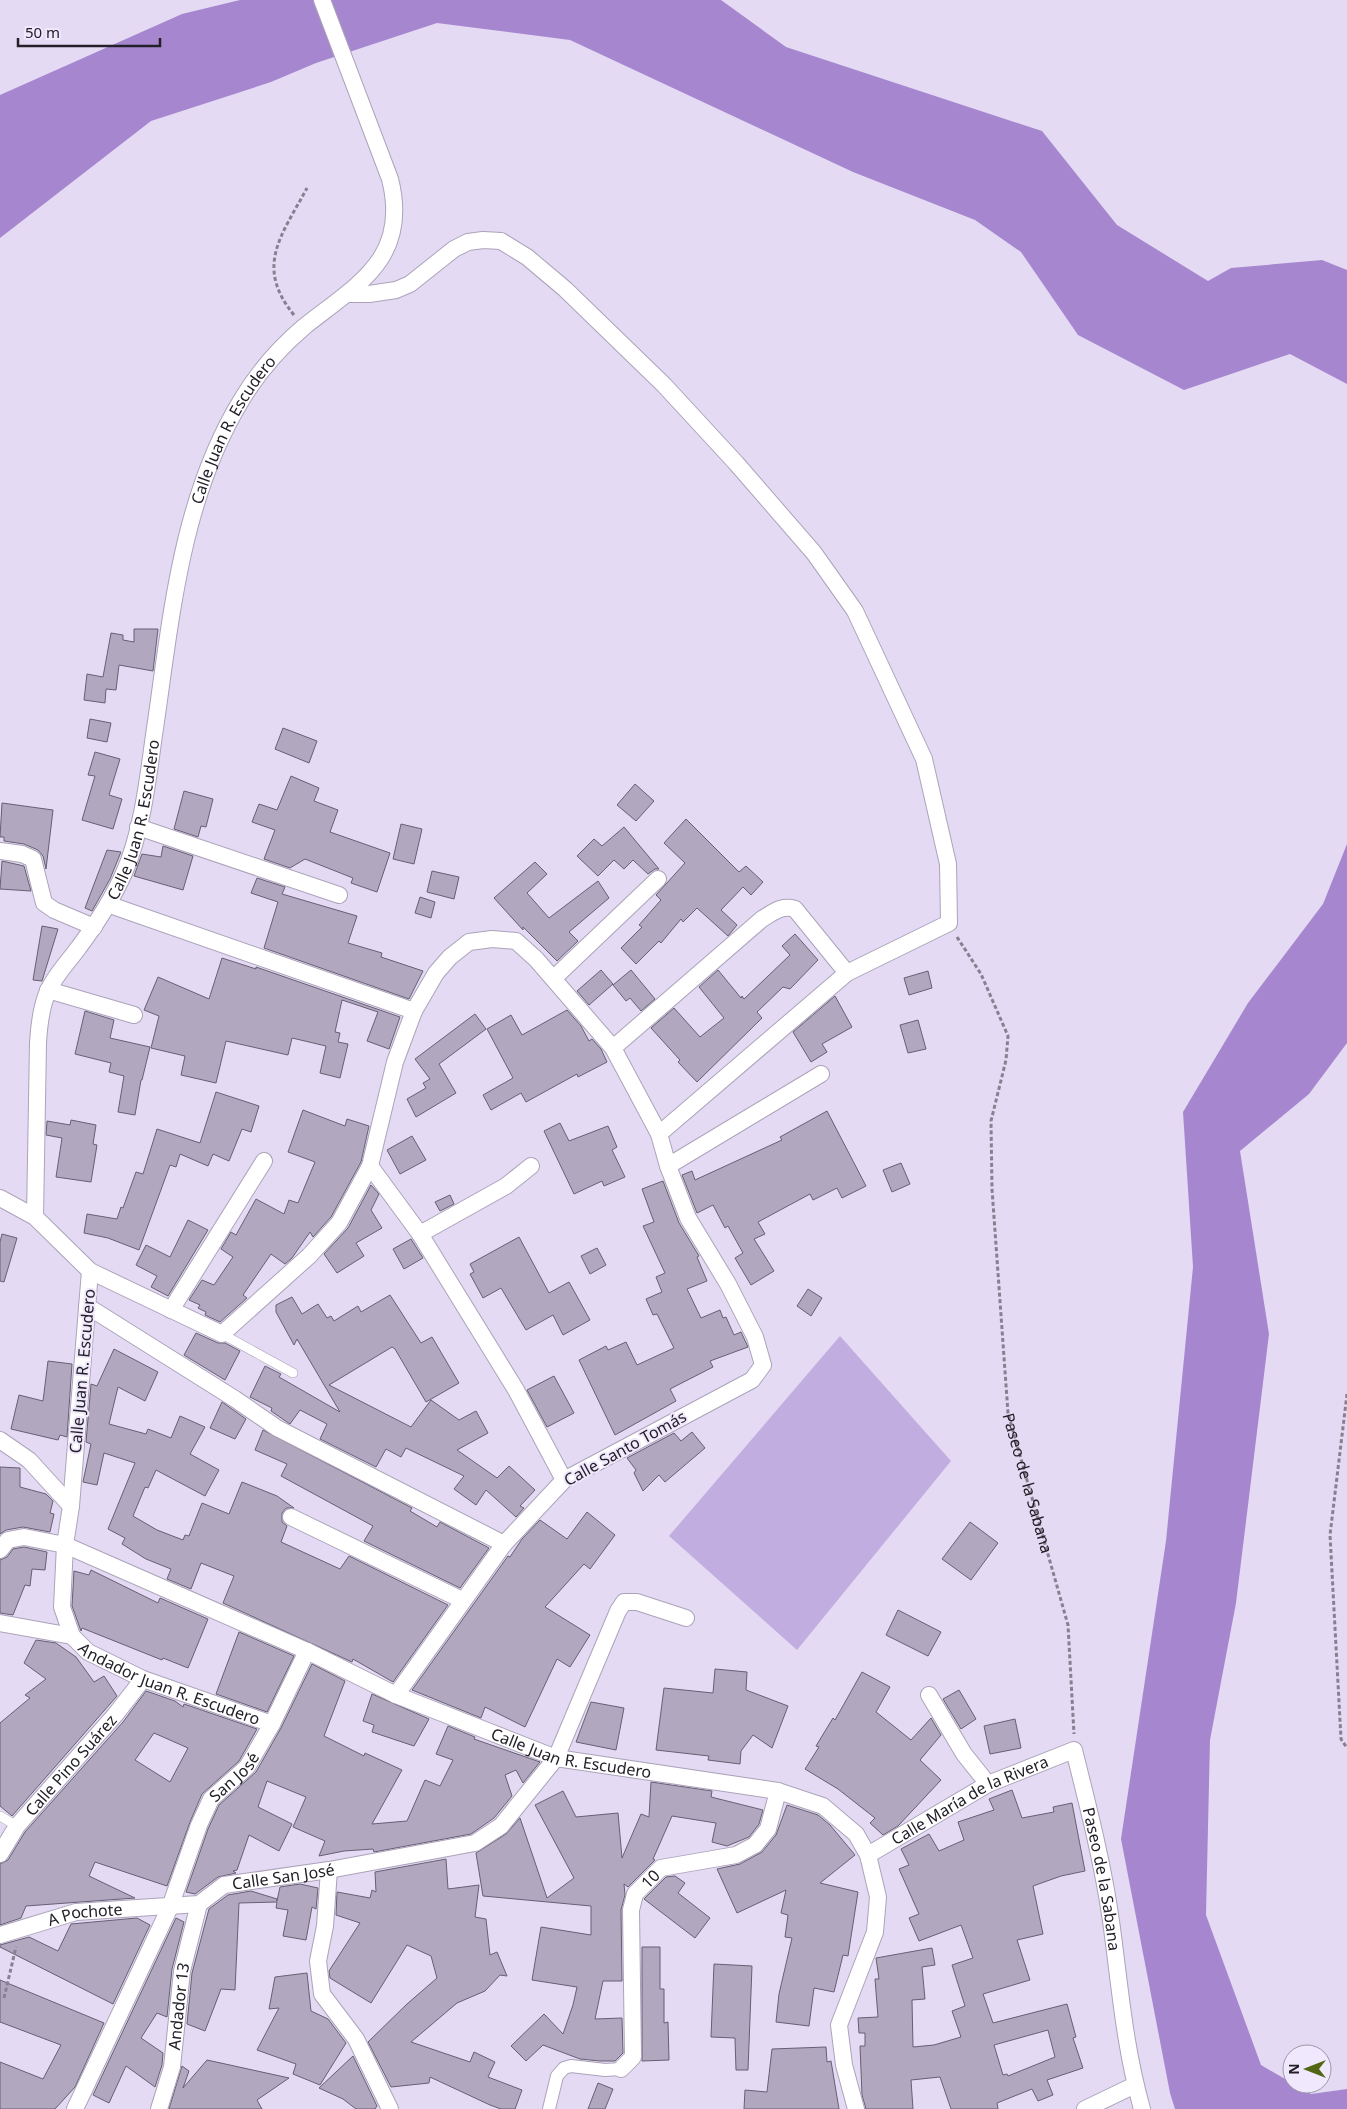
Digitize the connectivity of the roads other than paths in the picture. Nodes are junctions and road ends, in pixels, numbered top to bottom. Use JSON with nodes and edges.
{"nodes":[{"id":1,"x":322,"y":0,"type":"edge"},
{"id":2,"x":346,"y":294,"type":"junction"},
{"id":3,"x":138,"y":828,"type":"junction"},
{"id":4,"x":0,"y":851,"type":"edge"},
{"id":5,"x":658,"y":879,"type":"dead end"},
{"id":6,"x":339,"y":895,"type":"dead end"},
{"id":7,"x":110,"y":905,"type":"junction"},
{"id":8,"x":94,"y":927,"type":"junction"},
{"id":9,"x":847,"y":973,"type":"junction"},
{"id":10,"x":554,"y":978,"type":"junction"},
{"id":11,"x":48,"y":990,"type":"junction"},
{"id":12,"x":414,"y":1011,"type":"junction"},
{"id":13,"x":134,"y":1015,"type":"dead end"},
{"id":14,"x":613,"y":1048,"type":"junction"},
{"id":15,"x":821,"y":1074,"type":"dead end"},
{"id":16,"x":659,"y":1134,"type":"junction"},
{"id":17,"x":264,"y":1161,"type":"dead end"},
{"id":18,"x":370,"y":1166,"type":"junction"},
{"id":19,"x":531,"y":1166,"type":"dead end"},
{"id":20,"x":668,"y":1166,"type":"junction"},
{"id":21,"x":0,"y":1198,"type":"edge"},
{"id":22,"x":34,"y":1217,"type":"junction"},
{"id":23,"x":420,"y":1234,"type":"junction"},
{"id":24,"x":90,"y":1271,"type":"junction"},
{"id":25,"x":87,"y":1306,"type":"junction"},
{"id":26,"x":171,"y":1310,"type":"junction"},
{"id":27,"x":222,"y":1334,"type":"junction"},
{"id":28,"x":293,"y":1373,"type":"dead end"},
{"id":29,"x":0,"y":1440,"type":"edge"},
{"id":30,"x":564,"y":1480,"type":"junction"},
{"id":31,"x":71,"y":1506,"type":"junction"},
{"id":32,"x":291,"y":1517,"type":"dead end"},
{"id":33,"x":504,"y":1544,"type":"junction"},
{"id":34,"x":65,"y":1545,"type":"junction"},
{"id":35,"x":0,"y":1550,"type":"edge"},
{"id":36,"x":462,"y":1600,"type":"junction"},
{"id":37,"x":686,"y":1618,"type":"dead end"},
{"id":38,"x":0,"y":1623,"type":"edge"},
{"id":39,"x":72,"y":1636,"type":"junction"},
{"id":40,"x":307,"y":1651,"type":"junction"},
{"id":41,"x":143,"y":1679,"type":"junction"},
{"id":42,"x":929,"y":1694,"type":"dead end"},
{"id":43,"x":396,"y":1696,"type":"junction"},
{"id":44,"x":272,"y":1724,"type":"junction"},
{"id":45,"x":1074,"y":1750,"type":"joint"},
{"id":46,"x":556,"y":1758,"type":"junction"},
{"id":47,"x":988,"y":1784,"type":"junction"},
{"id":48,"x":778,"y":1791,"type":"junction"},
{"id":49,"x":0,"y":1816,"type":"edge"},
{"id":50,"x":17,"y":1826,"type":"junction"},
{"id":51,"x":0,"y":1854,"type":"edge"},
{"id":52,"x":868,"y":1855,"type":"junction"},
{"id":53,"x":329,"y":1870,"type":"junction"},
{"id":54,"x":199,"y":1904,"type":"junction"},
{"id":55,"x":170,"y":1907,"type":"junction"},
{"id":56,"x":0,"y":1935,"type":"edge"},
{"id":57,"x":621,"y":2069,"type":"joint"},
{"id":58,"x":1135,"y":2085,"type":"junction"},
{"id":59,"x":75,"y":2109,"type":"edge"},
{"id":60,"x":159,"y":2109,"type":"edge"},
{"id":61,"x":390,"y":2109,"type":"edge"},
{"id":62,"x":549,"y":2109,"type":"edge"},
{"id":63,"x":856,"y":2109,"type":"edge"},
{"id":64,"x":1085,"y":2109,"type":"edge"},
{"id":65,"x":1142,"y":2109,"type":"edge"}],
"edges":[{"from":1,"to":2,"type":"street","name":"Calle Juan R. Escudero"},
{"from":2,"to":3,"type":"street","name":"Calle Juan R. Escudero"},
{"from":2,"to":9,"type":"street"},
{"from":3,"to":6,"type":"street"},
{"from":3,"to":7,"type":"street","name":"Calle Juan R. Escudero"},
{"from":4,"to":8,"type":"street"},
{"from":5,"to":10,"type":"street"},
{"from":7,"to":8,"type":"street","name":"Calle Juan R. Escudero"},
{"from":7,"to":12,"type":"street"},
{"from":8,"to":11,"type":"street","name":"Calle Juan R. Escudero"},
{"from":9,"to":14,"type":"street"},
{"from":9,"to":16,"type":"street"},
{"from":10,"to":12,"type":"street"},
{"from":10,"to":14,"type":"street"},
{"from":11,"to":13,"type":"street"},
{"from":11,"to":22,"type":"street","name":"Calle Juan R. Escudero"},
{"from":12,"to":18,"type":"street"},
{"from":14,"to":16,"type":"street"},
{"from":15,"to":20,"type":"street"},
{"from":16,"to":20,"type":"street"},
{"from":17,"to":26,"type":"street"},
{"from":18,"to":23,"type":"street"},
{"from":18,"to":27,"type":"street"},
{"from":19,"to":23,"type":"street"},
{"from":20,"to":30,"type":"street","name":"Calle Santo Tomás"},
{"from":21,"to":22,"type":"street"},
{"from":22,"to":24,"type":"street","name":"Calle Juan R. Escudero"},
{"from":23,"to":30,"type":"street"},
{"from":24,"to":25,"type":"street","name":"Calle Juan R. Escudero"},
{"from":24,"to":26,"type":"street"},
{"from":25,"to":31,"type":"street","name":"Calle Juan R. Escudero"},
{"from":25,"to":33,"type":"street"},
{"from":26,"to":27,"type":"street"},
{"from":27,"to":28,"type":"lane"},
{"from":29,"to":31,"type":"street"},
{"from":30,"to":33,"type":"street","name":"Calle Santo Tomás"},
{"from":31,"to":34,"type":"street","name":"Calle Juan R. Escudero"},
{"from":32,"to":36,"type":"street"},
{"from":33,"to":36,"type":"street","name":"Calle Santo Tomás"},
{"from":34,"to":35,"type":"street"},
{"from":34,"to":39,"type":"street","name":"Andador Juan R. Escudero"},
{"from":34,"to":40,"type":"street","name":"Calle Juan R. Escudero"},
{"from":36,"to":43,"type":"street","name":"Calle Santo Tomás"},
{"from":37,"to":46,"type":"street","name":"Calle San José"},
{"from":38,"to":39,"type":"street"},
{"from":39,"to":41,"type":"street","name":"Andador Juan R. Escudero"},
{"from":40,"to":43,"type":"street","name":"Calle Juan R. Escudero"},
{"from":40,"to":44,"type":"street","name":"San José"},
{"from":41,"to":44,"type":"street","name":"Andador Juan R. Escudero"},
{"from":41,"to":50,"type":"street","name":"Calle Pino Suárez"},
{"from":42,"to":47,"type":"street"},
{"from":43,"to":46,"type":"street","name":"Calle Juan R. Escudero"},
{"from":44,"to":55,"type":"street","name":"San José"},
{"from":45,"to":47,"type":"street","name":"Calle María de la Rivera"},
{"from":45,"to":58,"type":"street","name":"Paseo de la Sabana"},
{"from":46,"to":48,"type":"street","name":"Calle Juan R. Escudero"},
{"from":46,"to":53,"type":"street","name":"Calle San José"},
{"from":47,"to":52,"type":"street","name":"Calle María de la Rivera"},
{"from":48,"to":52,"type":"street","name":"Calle Juan R. Escudero"},
{"from":48,"to":57,"type":"street","name":"10"},
{"from":49,"to":50,"type":"lane"},
{"from":50,"to":51,"type":"street","name":"Calle Pino Suárez"},
{"from":52,"to":63,"type":"street","name":"Calle Juan R. Escudero"},
{"from":53,"to":54,"type":"street","name":"Calle San José"},
{"from":53,"to":61,"type":"street"},
{"from":54,"to":55,"type":"street"},
{"from":54,"to":60,"type":"street","name":"Andador 13"},
{"from":55,"to":56,"type":"street","name":"A Pochote"},
{"from":55,"to":59,"type":"street"},
{"from":57,"to":62,"type":"street"},
{"from":58,"to":64,"type":"street"},
{"from":58,"to":65,"type":"street","name":"Paseo de la Sabana"}]}
